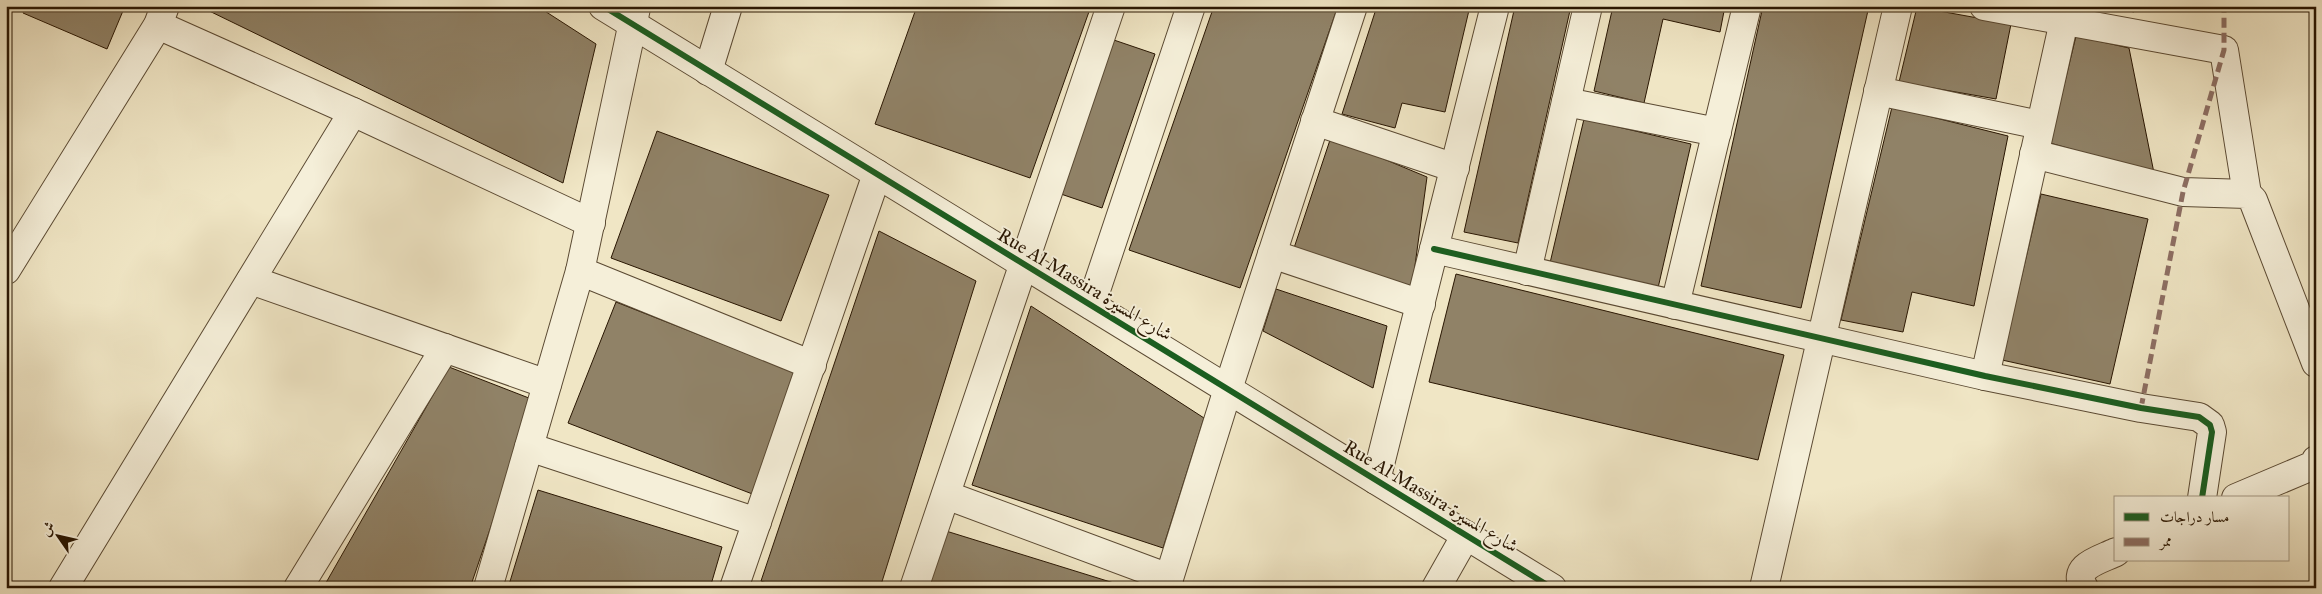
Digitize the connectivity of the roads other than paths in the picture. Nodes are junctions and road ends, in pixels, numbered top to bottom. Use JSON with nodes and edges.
{"nodes":[{"id":1,"x":603,"y":6,"type":"edge"},
{"id":2,"x":728,"y":6,"type":"edge"},
{"id":3,"x":1112,"y":6,"type":"edge"},
{"id":4,"x":1191,"y":6,"type":"edge"},
{"id":5,"x":1353,"y":6,"type":"edge"},
{"id":6,"x":1495,"y":6,"type":"edge"},
{"id":7,"x":1588,"y":6,"type":"edge"},
{"id":8,"x":1747,"y":6,"type":"edge"},
{"id":9,"x":1898,"y":6,"type":"edge"},
{"id":10,"x":1984,"y":6,"type":"edge"},
{"id":11,"x":634,"y":15,"type":"edge"},
{"id":12,"x":161,"y":16,"type":"edge"},
{"id":13,"x":2064,"y":20,"type":"junction"},
{"id":14,"x":708,"y":71,"type":"junction"},
{"id":15,"x":1878,"y":91,"type":"junction"},
{"id":16,"x":1566,"y":102,"type":"junction"},
{"id":17,"x":353,"y":112,"type":"junction"},
{"id":18,"x":1315,"y":121,"type":"junction"},
{"id":19,"x":2040,"y":125,"type":"junction"},
{"id":20,"x":1717,"y":132,"type":"junction"},
{"id":21,"x":2034,"y":154,"type":"junction"},
{"id":22,"x":1455,"y":168,"type":"junction"},
{"id":23,"x":877,"y":174,"type":"junction"},
{"id":24,"x":2247,"y":194,"type":"junction"},
{"id":25,"x":590,"y":223,"type":"junction"},
{"id":26,"x":1434,"y":249,"type":"junction"},
{"id":27,"x":1272,"y":254,"type":"junction"},
{"id":28,"x":1023,"y":264,"type":"junction"},
{"id":29,"x":6,"y":270,"type":"edge"},
{"id":30,"x":580,"y":271,"type":"junction"},
{"id":31,"x":1528,"y":271,"type":"junction"},
{"id":32,"x":250,"y":280,"type":"junction"},
{"id":33,"x":1421,"y":304,"type":"junction"},
{"id":34,"x":1091,"y":305,"type":"junction"},
{"id":35,"x":1675,"y":305,"type":"junction"},
{"id":36,"x":1821,"y":339,"type":"junction"},
{"id":37,"x":445,"y":348,"type":"junction"},
{"id":38,"x":2316,"y":363,"type":"edge"},
{"id":39,"x":812,"y":364,"type":"junction"},
{"id":40,"x":1985,"y":376,"type":"junction"},
{"id":41,"x":547,"y":384,"type":"junction"},
{"id":42,"x":1228,"y":389,"type":"junction"},
{"id":43,"x":529,"y":446,"type":"junction"},
{"id":44,"x":2315,"y":466,"type":"edge"},
{"id":45,"x":1376,"y":480,"type":"junction"},
{"id":46,"x":946,"y":495,"type":"junction"},
{"id":47,"x":2202,"y":496,"type":"edge"},
{"id":48,"x":2241,"y":496,"type":"edge"},
{"id":49,"x":757,"y":522,"type":"junction"},
{"id":50,"x":1466,"y":535,"type":"junction"},
{"id":51,"x":2114,"y":553,"type":"edge"},
{"id":52,"x":1168,"y":583,"type":"edge"},
{"id":53,"x":63,"y":588,"type":"edge"},
{"id":54,"x":298,"y":588,"type":"edge"},
{"id":55,"x":488,"y":588,"type":"edge"},
{"id":56,"x":734,"y":588,"type":"edge"},
{"id":57,"x":914,"y":588,"type":"edge"},
{"id":58,"x":1436,"y":588,"type":"edge"},
{"id":59,"x":1552,"y":588,"type":"edge"},
{"id":60,"x":1764,"y":588,"type":"edge"},
{"id":61,"x":2084,"y":588,"type":"edge"}],
"edges":[{"from":1,"to":11,"type":"street","name":"Rue Al Massira شارع المسيرة"},
{"from":2,"to":14,"type":"street"},
{"from":3,"to":28,"type":"street"},
{"from":4,"to":34,"type":"street"},
{"from":5,"to":18,"type":"street"},
{"from":6,"to":22,"type":"street"},
{"from":7,"to":16,"type":"street"},
{"from":8,"to":20,"type":"street"},
{"from":9,"to":15,"type":"street"},
{"from":10,"to":13,"type":"street"},
{"from":11,"to":14,"type":"street","name":"Rue Al Massira شارع المسيرة"},
{"from":11,"to":25,"type":"street"},
{"from":12,"to":17,"type":"street"},
{"from":12,"to":29,"type":"street"},
{"from":13,"to":19,"type":"street"},
{"from":13,"to":24,"type":"street"},
{"from":14,"to":23,"type":"street","name":"Rue Al Massira شارع المسيرة"},
{"from":15,"to":19,"type":"street"},
{"from":15,"to":36,"type":"street"},
{"from":16,"to":20,"type":"street"},
{"from":16,"to":31,"type":"street"},
{"from":17,"to":25,"type":"street"},
{"from":17,"to":32,"type":"street"},
{"from":18,"to":22,"type":"street"},
{"from":18,"to":27,"type":"street"},
{"from":19,"to":21,"type":"street"},
{"from":20,"to":35,"type":"street"},
{"from":21,"to":24,"type":"street"},
{"from":21,"to":40,"type":"street"},
{"from":22,"to":26,"type":"street"},
{"from":23,"to":28,"type":"street","name":"Rue Al Massira شارع المسيرة"},
{"from":23,"to":39,"type":"street"},
{"from":24,"to":38,"type":"street"},
{"from":25,"to":30,"type":"street"},
{"from":26,"to":31,"type":"street"},
{"from":26,"to":33,"type":"street"},
{"from":27,"to":33,"type":"street"},
{"from":27,"to":42,"type":"street"},
{"from":28,"to":34,"type":"street","name":"Rue Al Massira شارع المسيرة"},
{"from":28,"to":46,"type":"street"},
{"from":30,"to":39,"type":"street"},
{"from":30,"to":41,"type":"street"},
{"from":31,"to":35,"type":"street"},
{"from":32,"to":37,"type":"street"},
{"from":32,"to":53,"type":"street"},
{"from":33,"to":45,"type":"street"},
{"from":34,"to":42,"type":"street","name":"Rue Al Massira شارع المسيرة"},
{"from":35,"to":36,"type":"street"},
{"from":36,"to":40,"type":"street"},
{"from":36,"to":60,"type":"street"},
{"from":37,"to":41,"type":"street"},
{"from":37,"to":54,"type":"street"},
{"from":39,"to":49,"type":"street"},
{"from":40,"to":47,"type":"street"},
{"from":41,"to":43,"type":"street"},
{"from":42,"to":45,"type":"street","name":"Rue Al Massira شارع المسيرة"},
{"from":42,"to":52,"type":"street"},
{"from":43,"to":49,"type":"street"},
{"from":43,"to":55,"type":"street"},
{"from":44,"to":48,"type":"street"},
{"from":45,"to":50,"type":"street","name":"Rue Al Massira شارع المسيرة"},
{"from":46,"to":52,"type":"street"},
{"from":46,"to":57,"type":"street"},
{"from":49,"to":56,"type":"street"},
{"from":50,"to":58,"type":"street"},
{"from":50,"to":59,"type":"street","name":"Rue Al Massira شارع المسيرة"},
{"from":51,"to":61,"type":"street"}]}
